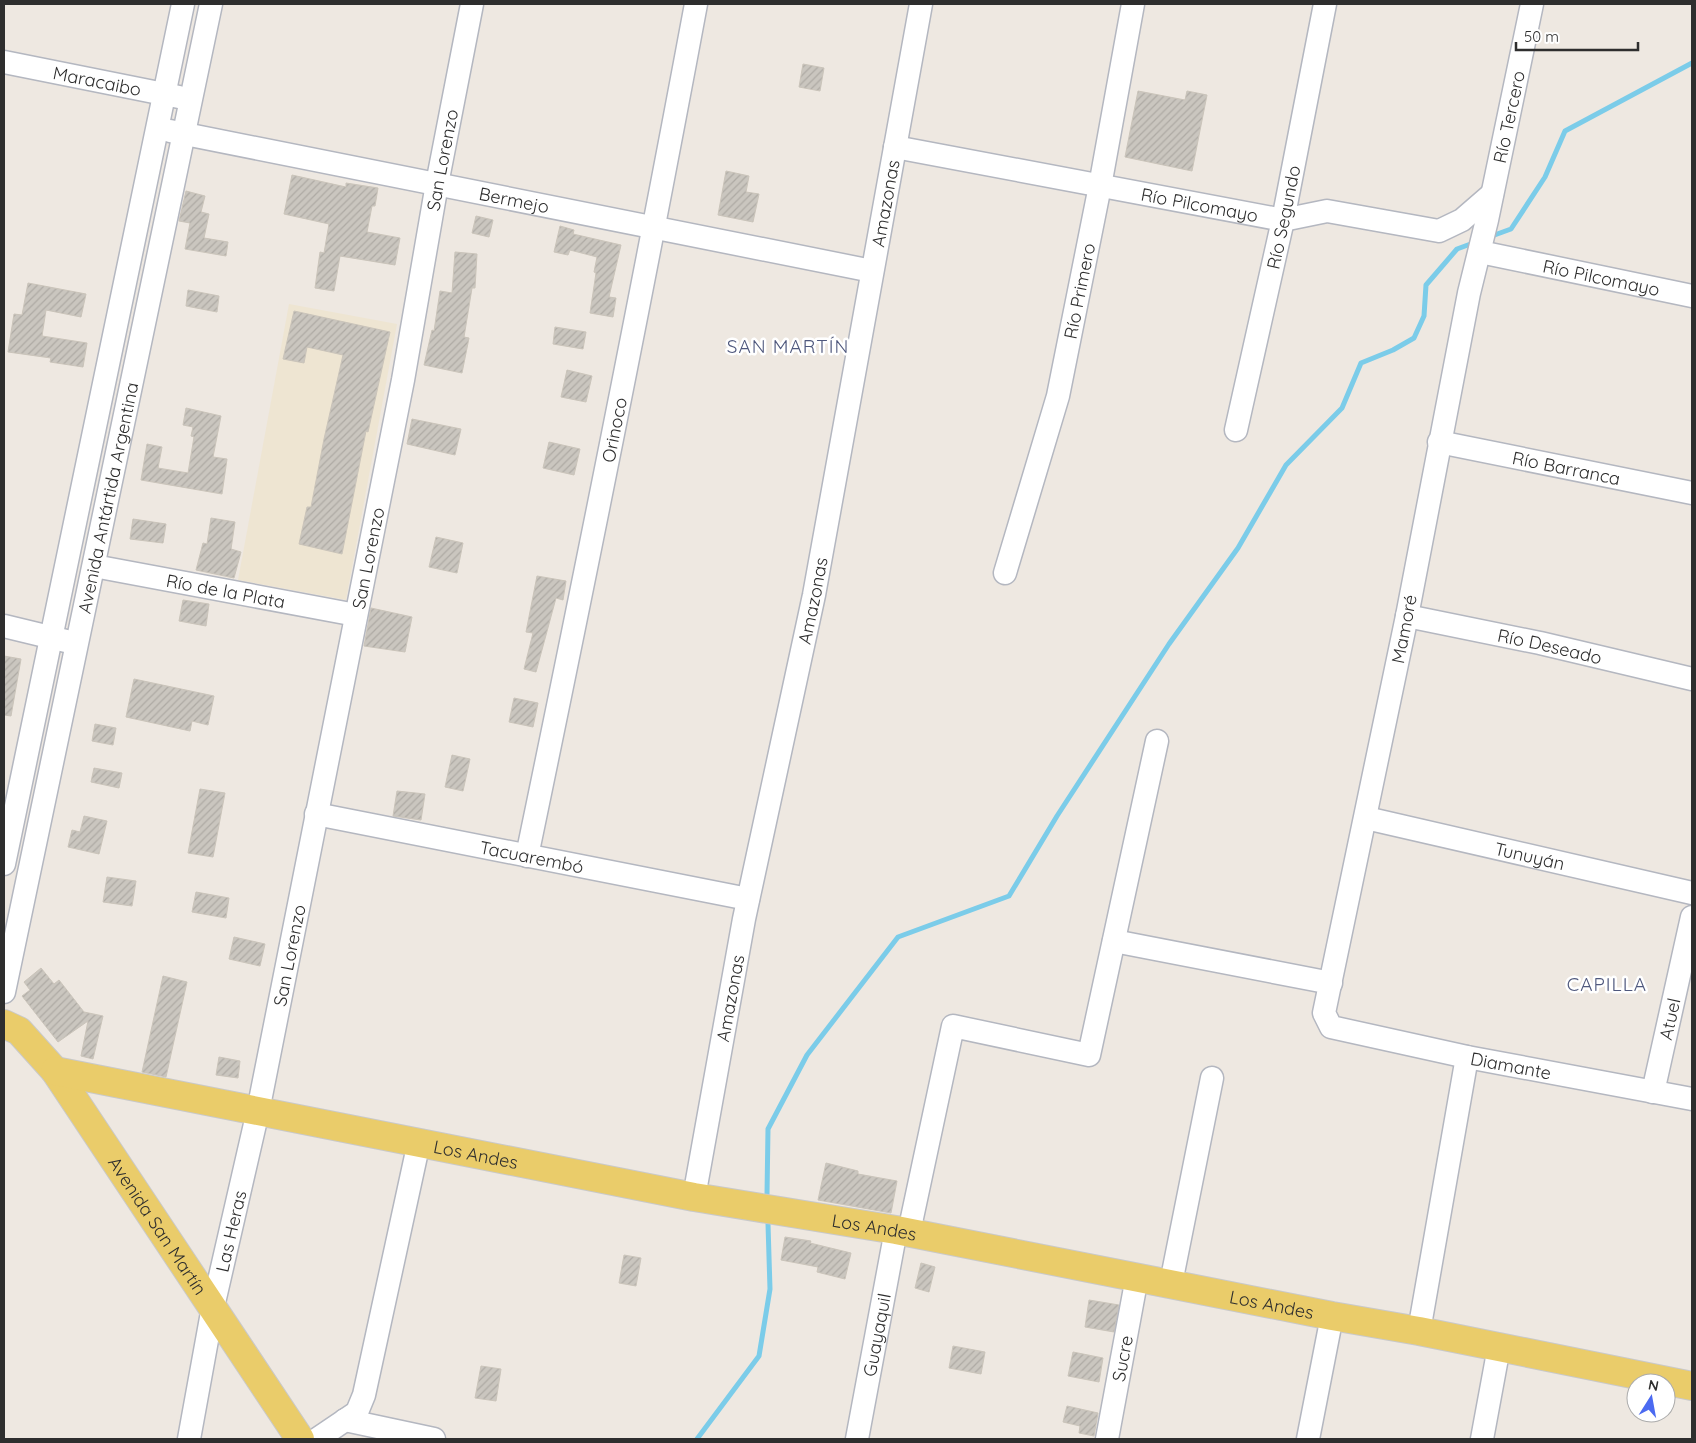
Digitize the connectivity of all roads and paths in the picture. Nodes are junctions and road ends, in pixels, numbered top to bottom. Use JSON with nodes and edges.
{"nodes":[{"id":1,"x":183,"y":4,"type":"edge"},
{"id":2,"x":211,"y":4,"type":"edge"},
{"id":3,"x":472,"y":4,"type":"edge"},
{"id":4,"x":696,"y":4,"type":"edge"},
{"id":5,"x":921,"y":4,"type":"edge"},
{"id":6,"x":1133,"y":4,"type":"edge"},
{"id":7,"x":1324,"y":4,"type":"edge"},
{"id":8,"x":1532,"y":4,"type":"edge"},
{"id":9,"x":4,"y":62,"type":"edge"},
{"id":10,"x":164,"y":94,"type":"junction"},
{"id":11,"x":191,"y":100,"type":"junction"},
{"id":12,"x":157,"y":129,"type":"junction"},
{"id":13,"x":184,"y":132,"type":"junction"},
{"id":14,"x":895,"y":147,"type":"junction"},
{"id":15,"x":437,"y":184,"type":"junction"},
{"id":16,"x":1100,"y":186,"type":"junction"},
{"id":17,"x":1492,"y":194,"type":"junction"},
{"id":18,"x":1283,"y":220,"type":"junction"},
{"id":19,"x":654,"y":228,"type":"junction"},
{"id":20,"x":1484,"y":229,"type":"joint"},
{"id":21,"x":1480,"y":252,"type":"junction"},
{"id":22,"x":872,"y":271,"type":"junction"},
{"id":23,"x":1692,"y":296,"type":"edge"},
{"id":24,"x":1236,"y":430,"type":"dead end"},
{"id":25,"x":1440,"y":442,"type":"junction"},
{"id":26,"x":1692,"y":493,"type":"edge"},
{"id":27,"x":94,"y":566,"type":"junction"},
{"id":28,"x":1005,"y":573,"type":"dead end"},
{"id":29,"x":356,"y":615,"type":"junction"},
{"id":30,"x":1407,"y":616,"type":"junction"},
{"id":31,"x":4,"y":626,"type":"edge"},
{"id":32,"x":51,"y":637,"type":"junction"},
{"id":33,"x":77,"y":644,"type":"junction"},
{"id":34,"x":1692,"y":679,"type":"edge"},
{"id":35,"x":1157,"y":741,"type":"dead end"},
{"id":36,"x":316,"y":814,"type":"junction"},
{"id":37,"x":1366,"y":818,"type":"junction"},
{"id":38,"x":5,"y":854,"type":"edge"},
{"id":39,"x":527,"y":856,"type":"junction"},
{"id":40,"x":1692,"y":893,"type":"edge"},
{"id":41,"x":748,"y":899,"type":"junction"},
{"id":42,"x":1692,"y":918,"type":"edge"},
{"id":43,"x":1114,"y":941,"type":"junction"},
{"id":44,"x":1331,"y":983,"type":"junction"},
{"id":45,"x":4,"y":992,"type":"edge"},
{"id":46,"x":4,"y":1024,"type":"edge"},
{"id":47,"x":1331,"y":1027,"type":"joint"},
{"id":48,"x":1467,"y":1057,"type":"junction"},
{"id":49,"x":55,"y":1071,"type":"junction"},
{"id":50,"x":1212,"y":1078,"type":"dead end"},
{"id":51,"x":1653,"y":1092,"type":"junction"},
{"id":52,"x":1692,"y":1099,"type":"edge"},
{"id":53,"x":258,"y":1111,"type":"junction"},
{"id":54,"x":419,"y":1142,"type":"junction"},
{"id":55,"x":694,"y":1197,"type":"junction"},
{"id":56,"x":902,"y":1231,"type":"junction"},
{"id":57,"x":1137,"y":1277,"type":"junction"},
{"id":58,"x":1171,"y":1283,"type":"junction"},
{"id":59,"x":213,"y":1307,"type":"junction"},
{"id":60,"x":1332,"y":1316,"type":"junction"},
{"id":61,"x":1419,"y":1331,"type":"junction"},
{"id":62,"x":1500,"y":1347,"type":"junction"},
{"id":63,"x":1692,"y":1386,"type":"edge"},
{"id":64,"x":345,"y":1420,"type":"junction"},
{"id":65,"x":189,"y":1439,"type":"edge"},
{"id":66,"x":300,"y":1439,"type":"edge"},
{"id":67,"x":317,"y":1439,"type":"edge"},
{"id":68,"x":434,"y":1439,"type":"edge"},
{"id":69,"x":857,"y":1439,"type":"edge"},
{"id":70,"x":1107,"y":1439,"type":"edge"},
{"id":71,"x":1308,"y":1439,"type":"edge"},
{"id":72,"x":1482,"y":1439,"type":"edge"}],
"edges":[{"from":1,"to":10,"type":"street","name":"Avenida Antártida Argentina"},
{"from":2,"to":11,"type":"street","name":"Avenida Antártida Argentina"},
{"from":3,"to":15,"type":"street","name":"San Lorenzo"},
{"from":4,"to":19,"type":"street","name":"Orinoco"},
{"from":5,"to":14,"type":"street","name":"Amazonas"},
{"from":6,"to":16,"type":"street","name":"Río Primero"},
{"from":7,"to":18,"type":"street","name":"Río Segundo"},
{"from":8,"to":17,"type":"street","name":"Río Tercero"},
{"from":9,"to":10,"type":"street","name":"Maracaibo"},
{"from":10,"to":11,"type":"street","name":"Maracaibo"},
{"from":10,"to":12,"type":"street","name":"Avenida Antártida Argentina"},
{"from":11,"to":13,"type":"street","name":"Avenida Antártida Argentina"},
{"from":12,"to":13,"type":"street","name":"Bermejo"},
{"from":12,"to":32,"type":"street","name":"Avenida Antártida Argentina"},
{"from":13,"to":15,"type":"street","name":"Bermejo"},
{"from":13,"to":27,"type":"street","name":"Avenida Antártida Argentina"},
{"from":14,"to":16,"type":"street","name":"Río Pilcomayo"},
{"from":14,"to":22,"type":"street","name":"Amazonas"},
{"from":15,"to":19,"type":"street","name":"Bermejo"},
{"from":15,"to":29,"type":"street","name":"San Lorenzo"},
{"from":16,"to":18,"type":"street","name":"Río Pilcomayo"},
{"from":16,"to":28,"type":"street","name":"Río Primero"},
{"from":17,"to":18,"type":"street","name":"Río Pilcomayo"},
{"from":17,"to":20,"type":"street","name":"Río Tercero"},
{"from":18,"to":24,"type":"street","name":"Río Segundo"},
{"from":19,"to":22,"type":"street","name":"Bermejo"},
{"from":19,"to":39,"type":"street","name":"Orinoco"},
{"from":20,"to":21,"type":"street","name":"Mamoré"},
{"from":21,"to":23,"type":"street","name":"Río Pilcomayo"},
{"from":21,"to":25,"type":"street","name":"Mamoré"},
{"from":22,"to":41,"type":"street","name":"Amazonas"},
{"from":25,"to":26,"type":"street","name":"Río Barranca"},
{"from":25,"to":30,"type":"street","name":"Mamoré"},
{"from":27,"to":29,"type":"street","name":"Río de la Plata"},
{"from":27,"to":33,"type":"street","name":"Avenida Antártida Argentina"},
{"from":29,"to":36,"type":"street","name":"San Lorenzo"},
{"from":30,"to":34,"type":"street","name":"Río Deseado"},
{"from":30,"to":37,"type":"street","name":"Mamoré"},
{"from":31,"to":32,"type":"street"},
{"from":32,"to":33,"type":"street"},
{"from":32,"to":38,"type":"street","name":"Avenida Antártida Argentina"},
{"from":33,"to":45,"type":"street","name":"Avenida Antártida Argentina"},
{"from":35,"to":43,"type":"street"},
{"from":36,"to":39,"type":"street","name":"Tacuarembó"},
{"from":36,"to":53,"type":"street","name":"San Lorenzo"},
{"from":37,"to":40,"type":"street","name":"Tunuyán"},
{"from":37,"to":44,"type":"street","name":"Mamoré"},
{"from":39,"to":41,"type":"street","name":"Tacuarembó"},
{"from":41,"to":55,"type":"street","name":"Amazonas"},
{"from":42,"to":51,"type":"street","name":"Atuel"},
{"from":43,"to":44,"type":"street"},
{"from":43,"to":56,"type":"street","name":"Guayaquil"},
{"from":44,"to":47,"type":"street","name":"Mamoré"},
{"from":46,"to":49,"type":"main road","name":"Avenida San Martín"},
{"from":47,"to":48,"type":"street","name":"Diamante"},
{"from":48,"to":51,"type":"street","name":"Diamante"},
{"from":48,"to":61,"type":"street"},
{"from":49,"to":53,"type":"main road","name":"Los Andes"},
{"from":49,"to":59,"type":"main road","name":"Avenida San Martín"},
{"from":50,"to":58,"type":"street"},
{"from":51,"to":52,"type":"street","name":"Diamante"},
{"from":53,"to":54,"type":"main road","name":"Los Andes"},
{"from":53,"to":59,"type":"street","name":"Las Heras"},
{"from":54,"to":55,"type":"main road","name":"Los Andes"},
{"from":54,"to":64,"type":"street"},
{"from":55,"to":56,"type":"main road","name":"Los Andes"},
{"from":56,"to":57,"type":"main road","name":"Los Andes"},
{"from":56,"to":69,"type":"street","name":"Guayaquil"},
{"from":57,"to":58,"type":"main road","name":"Los Andes"},
{"from":57,"to":70,"type":"street","name":"Sucre"},
{"from":58,"to":60,"type":"main road","name":"Los Andes"},
{"from":59,"to":65,"type":"street","name":"Las Heras"},
{"from":59,"to":66,"type":"main road","name":"Avenida San Martín"},
{"from":60,"to":61,"type":"main road","name":"Los Andes"},
{"from":60,"to":71,"type":"street"},
{"from":61,"to":62,"type":"main road","name":"Los Andes"},
{"from":62,"to":63,"type":"main road","name":"Los Andes"},
{"from":62,"to":72,"type":"street"},
{"from":64,"to":67,"type":"street"},
{"from":64,"to":68,"type":"street"}]}
